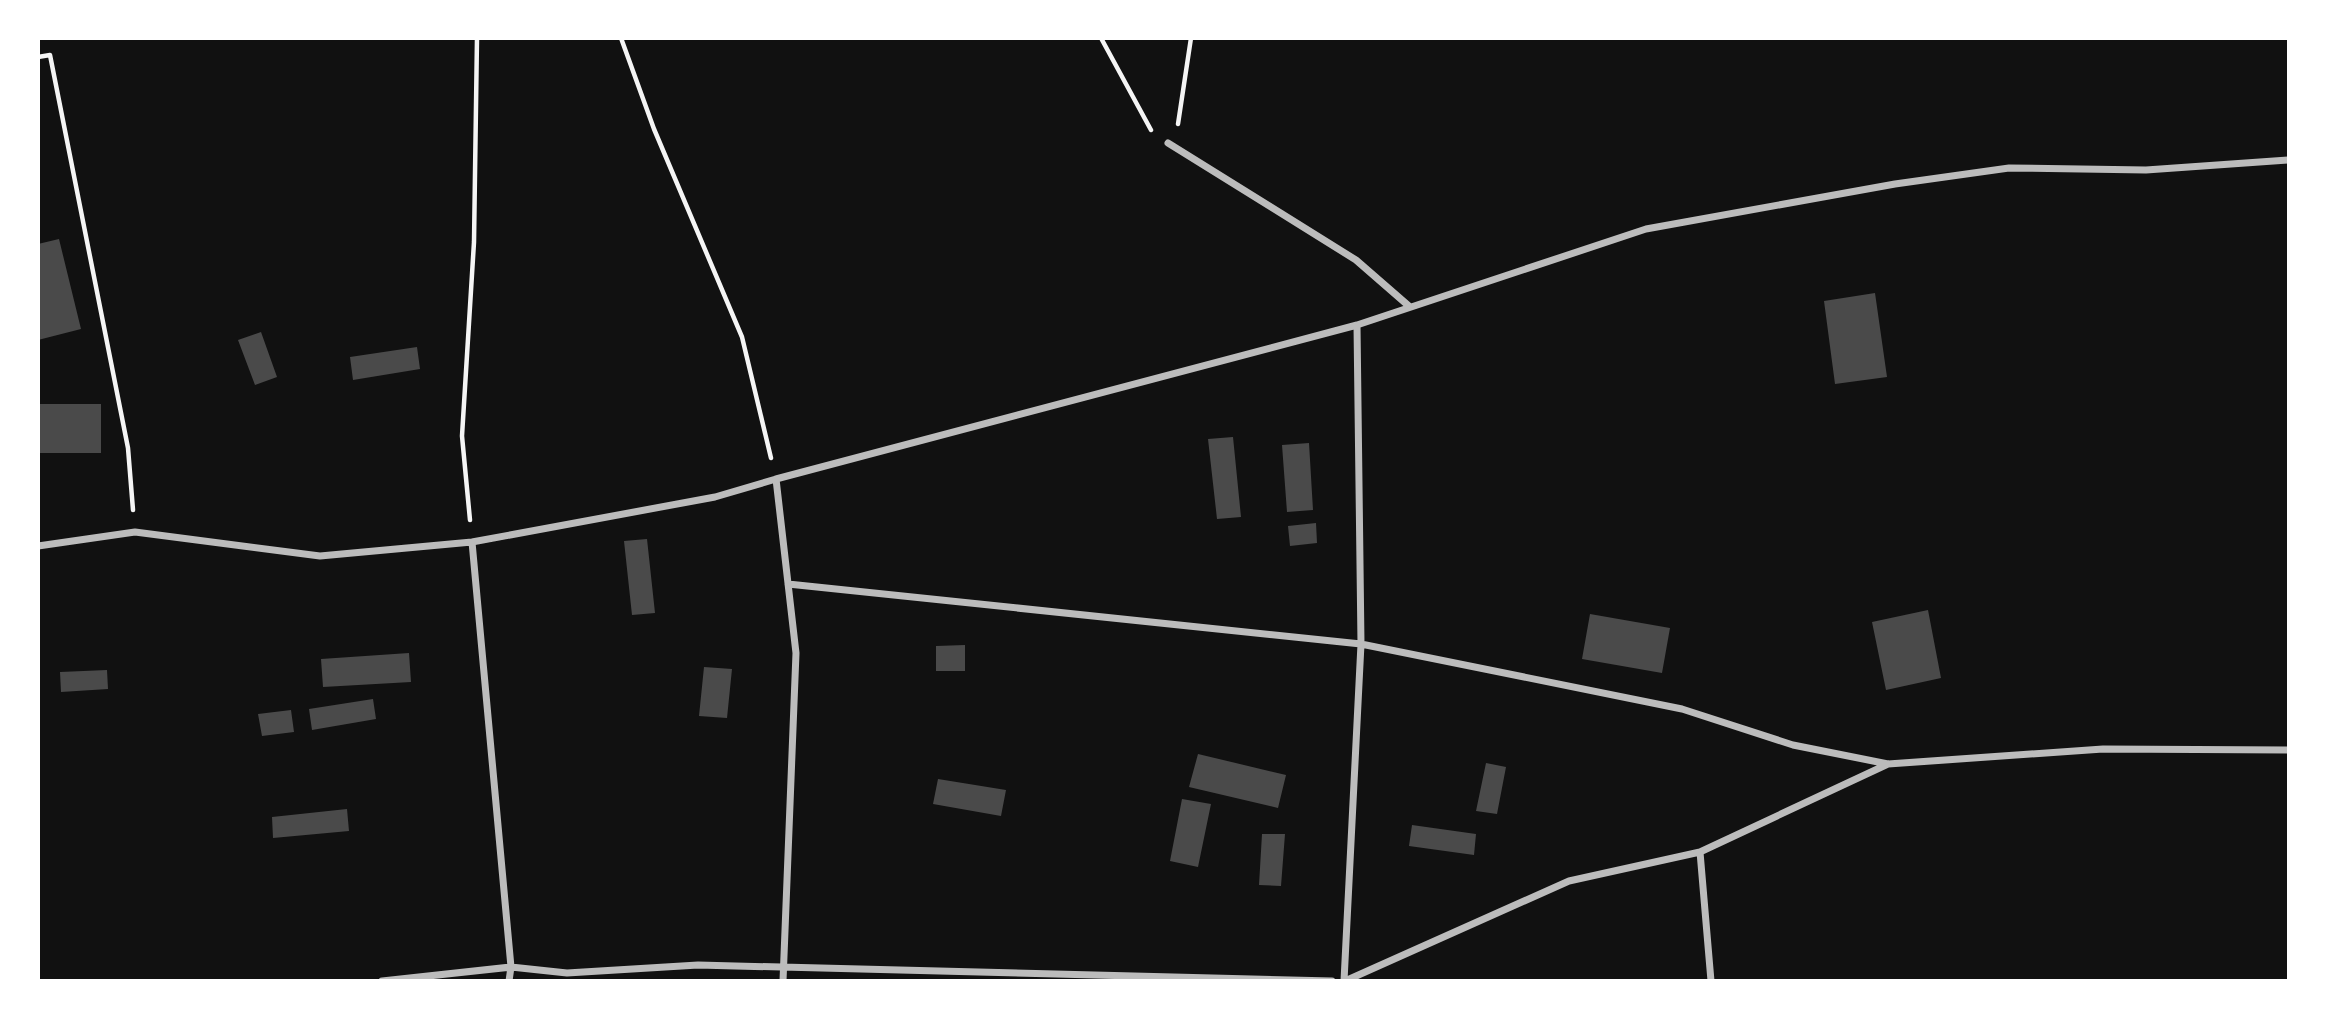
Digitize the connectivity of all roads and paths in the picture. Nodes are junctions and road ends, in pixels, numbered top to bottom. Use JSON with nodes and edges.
{"nodes":[{"id":1,"x":477,"y":38,"type":"edge"},
{"id":2,"x":621,"y":38,"type":"edge"},
{"id":3,"x":1101,"y":38,"type":"edge"},
{"id":4,"x":1191,"y":38,"type":"edge"},
{"id":5,"x":38,"y":57,"type":"edge"},
{"id":6,"x":1168,"y":143,"type":"junction"},
{"id":7,"x":2288,"y":160,"type":"edge"},
{"id":8,"x":1409,"y":307,"type":"junction"},
{"id":9,"x":1357,"y":325,"type":"junction"},
{"id":10,"x":775,"y":479,"type":"junction"},
{"id":11,"x":135,"y":532,"type":"junction"},
{"id":12,"x":472,"y":542,"type":"junction"},
{"id":13,"x":38,"y":546,"type":"edge"},
{"id":14,"x":788,"y":584,"type":"junction"},
{"id":15,"x":1361,"y":644,"type":"junction"},
{"id":16,"x":2288,"y":750,"type":"edge"},
{"id":17,"x":1888,"y":764,"type":"junction"},
{"id":18,"x":1700,"y":852,"type":"junction"},
{"id":19,"x":511,"y":967,"type":"junction"},
{"id":20,"x":782,"y":968,"type":"junction"},
{"id":21,"x":382,"y":981,"type":"edge"},
{"id":22,"x":509,"y":981,"type":"edge"},
{"id":23,"x":783,"y":981,"type":"edge"},
{"id":24,"x":1332,"y":981,"type":"edge"},
{"id":25,"x":1345,"y":981,"type":"edge"},
{"id":26,"x":1711,"y":981,"type":"edge"}],
"edges":[{"from":1,"to":12,"type":"path"},
{"from":2,"to":10,"type":"path"},
{"from":3,"to":6,"type":"path"},
{"from":4,"to":6,"type":"path"},
{"from":5,"to":11,"type":"path"},
{"from":6,"to":8,"type":"street"},
{"from":7,"to":8,"type":"street"},
{"from":8,"to":9,"type":"street"},
{"from":9,"to":10,"type":"street"},
{"from":9,"to":15,"type":"street"},
{"from":10,"to":12,"type":"street"},
{"from":10,"to":14,"type":"street"},
{"from":11,"to":12,"type":"street"},
{"from":11,"to":13,"type":"street"},
{"from":12,"to":19,"type":"street"},
{"from":14,"to":15,"type":"street"},
{"from":14,"to":20,"type":"street"},
{"from":15,"to":17,"type":"street"},
{"from":15,"to":25,"type":"street"},
{"from":16,"to":17,"type":"street"},
{"from":17,"to":18,"type":"street"},
{"from":18,"to":25,"type":"street"},
{"from":18,"to":26,"type":"street"},
{"from":19,"to":20,"type":"street"},
{"from":19,"to":21,"type":"street"},
{"from":19,"to":22,"type":"street"},
{"from":20,"to":23,"type":"street"},
{"from":20,"to":24,"type":"street"}]}
